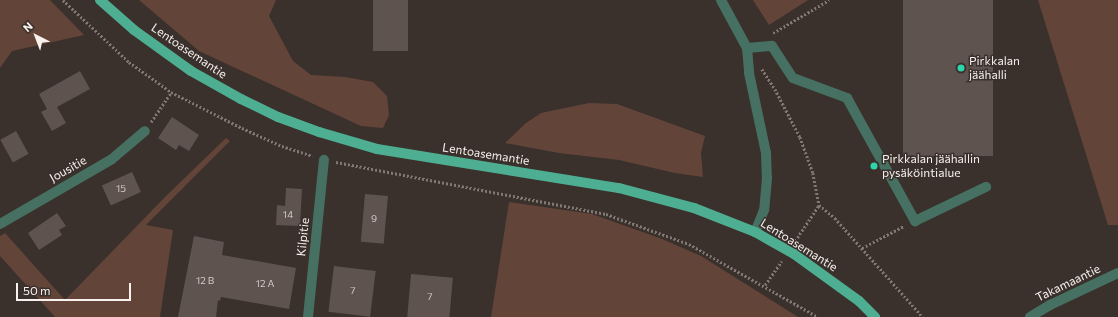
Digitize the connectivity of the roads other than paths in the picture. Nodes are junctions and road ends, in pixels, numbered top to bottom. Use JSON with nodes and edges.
{"nodes":[{"id":1,"x":100,"y":0,"type":"edge"},
{"id":2,"x":721,"y":0,"type":"edge"},
{"id":3,"x":747,"y":48,"type":"junction"},
{"id":4,"x":145,"y":131,"type":"road end"},
{"id":5,"x":324,"y":160,"type":"road end"},
{"id":6,"x":986,"y":187,"type":"dead end"},
{"id":7,"x":0,"y":224,"type":"edge"},
{"id":8,"x":755,"y":232,"type":"junction"},
{"id":9,"x":1118,"y":273,"type":"edge"},
{"id":10,"x":308,"y":317,"type":"edge"},
{"id":11,"x":875,"y":317,"type":"edge"},
{"id":12,"x":1030,"y":317,"type":"edge"}],
"edges":[{"from":1,"to":8,"type":"main road","name":"Lentoasemantie"},
{"from":2,"to":3,"type":"street"},
{"from":3,"to":6,"type":"street"},
{"from":3,"to":8,"type":"street"},
{"from":4,"to":7,"type":"street","name":"Jousitie"},
{"from":5,"to":10,"type":"street","name":"Kilpitie"},
{"from":8,"to":11,"type":"main road","name":"Lentoasemantie"},
{"from":9,"to":12,"type":"street","name":"Takamaantie"}]}
